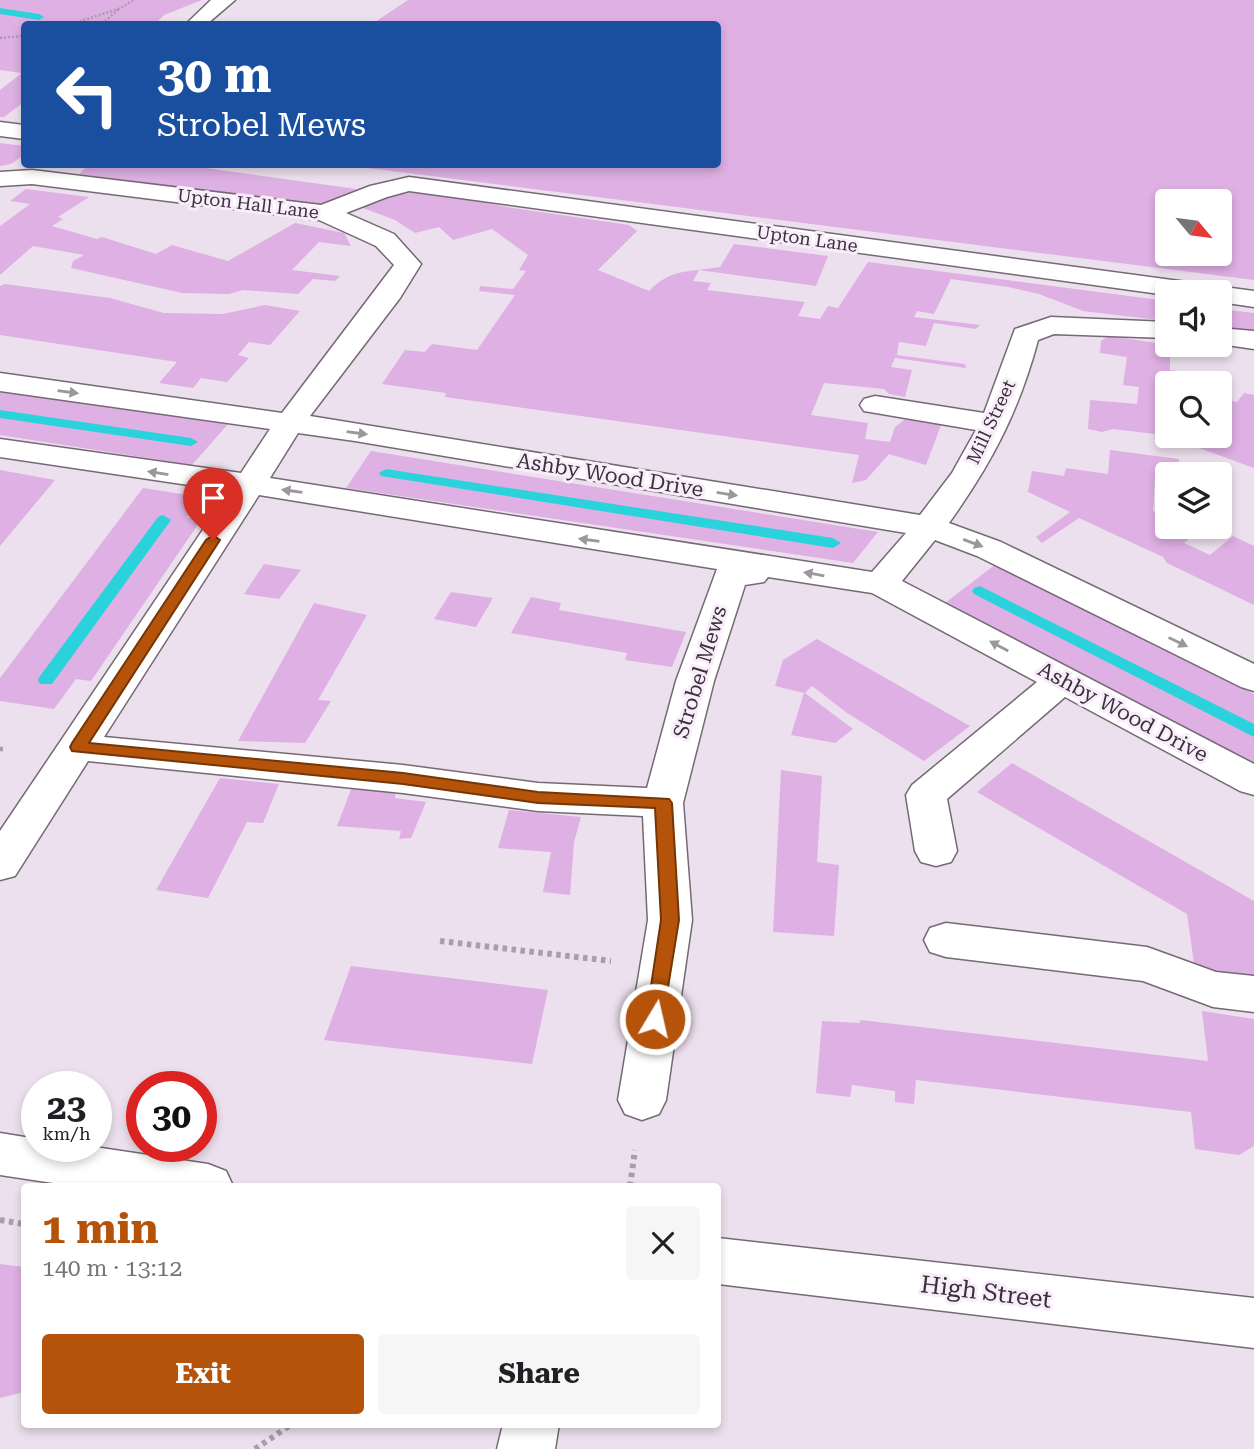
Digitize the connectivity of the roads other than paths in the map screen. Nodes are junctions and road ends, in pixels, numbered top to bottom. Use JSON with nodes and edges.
{"nodes":[{"id":1,"x":225,"y":0,"type":"edge"},
{"id":2,"x":199,"y":21,"type":"edge"},
{"id":3,"x":0,"y":129,"type":"edge"},
{"id":4,"x":21,"y":132,"type":"edge"},
{"id":5,"x":39,"y":171,"type":"edge"},
{"id":6,"x":0,"y":179,"type":"edge"},
{"id":7,"x":324,"y":213,"type":"junction"},
{"id":8,"x":1155,"y":285,"type":"edge"},
{"id":9,"x":1232,"y":296,"type":"edge"},
{"id":10,"x":1254,"y":299,"type":"edge"},
{"id":11,"x":1155,"y":330,"type":"edge"},
{"id":12,"x":1232,"y":337,"type":"edge"},
{"id":13,"x":1254,"y":340,"type":"edge"},
{"id":14,"x":0,"y":382,"type":"edge"},
{"id":15,"x":875,"y":405,"type":"dead end"},
{"id":16,"x":289,"y":424,"type":"junction"},
{"id":17,"x":993,"y":424,"type":"junction"},
{"id":18,"x":0,"y":448,"type":"edge"},
{"id":19,"x":250,"y":485,"type":"junction"},
{"id":20,"x":930,"y":527,"type":"junction"},
{"id":21,"x":756,"y":564,"type":"junction"},
{"id":22,"x":881,"y":584,"type":"junction"},
{"id":23,"x":1254,"y":679,"type":"edge"},
{"id":24,"x":1062,"y":680,"type":"junction"},
{"id":25,"x":78,"y":747,"type":"junction"},
{"id":26,"x":1254,"y":781,"type":"edge"},
{"id":27,"x":663,"y":803,"type":"junction"},
{"id":28,"x":936,"y":851,"type":"dead end"},
{"id":29,"x":0,"y":865,"type":"edge"},
{"id":30,"x":946,"y":940,"type":"dead end"},
{"id":31,"x":1254,"y":994,"type":"edge"},
{"id":32,"x":642,"y":1100,"type":"dead end"},
{"id":33,"x":0,"y":1154,"type":"edge"},
{"id":34,"x":188,"y":1183,"type":"edge"},
{"id":35,"x":721,"y":1261,"type":"edge"},
{"id":36,"x":1254,"y":1323,"type":"edge"},
{"id":37,"x":530,"y":1428,"type":"edge"},
{"id":38,"x":526,"y":1449,"type":"edge"}],
"edges":[{"from":1,"to":2,"type":"street"},
{"from":3,"to":4,"type":"street"},
{"from":5,"to":6,"type":"street","name":"Upton Hall Lane"},
{"from":5,"to":7,"type":"street","name":"Upton Hall Lane"},
{"from":7,"to":8,"type":"street","name":"Upton Lane"},
{"from":7,"to":16,"type":"street","name":"Upton Hall Lane"},
{"from":9,"to":10,"type":"street"},
{"from":11,"to":17,"type":"street","name":"Mill Street"},
{"from":12,"to":13,"type":"street"},
{"from":14,"to":16,"type":"street","name":"Ashby Wood Drive","one_way":true},
{"from":15,"to":17,"type":"street"},
{"from":16,"to":19,"type":"street"},
{"from":16,"to":20,"type":"street","name":"Ashby Wood Drive","one_way":true},
{"from":17,"to":20,"type":"street","name":"Mill Street"},
{"from":19,"to":18,"type":"street","name":"Ashby Wood Drive","one_way":true},
{"from":21,"to":19,"type":"street","name":"Ashby Wood Drive","one_way":true},
{"from":19,"to":25,"type":"street"},
{"from":20,"to":22,"type":"street"},
{"from":20,"to":23,"type":"street","name":"Ashby Wood Drive","one_way":true},
{"from":22,"to":21,"type":"street","name":"Ashby Wood Drive","one_way":true},
{"from":21,"to":27,"type":"street","name":"Strobel Mews"},
{"from":24,"to":22,"type":"street","name":"Ashby Wood Drive","one_way":true},
{"from":24,"to":26,"type":"street","name":"Ashby Wood Drive"},
{"from":24,"to":28,"type":"street"},
{"from":25,"to":27,"type":"street"},
{"from":25,"to":29,"type":"street"},
{"from":27,"to":32,"type":"street","name":"Strobel Mews"},
{"from":30,"to":31,"type":"street"},
{"from":33,"to":34,"type":"street"},
{"from":35,"to":36,"type":"street","name":"High Street"},
{"from":37,"to":38,"type":"street"}]}
